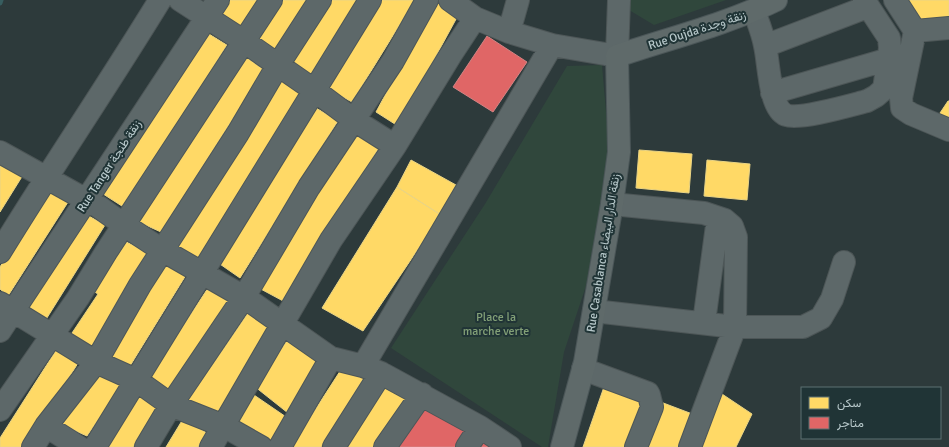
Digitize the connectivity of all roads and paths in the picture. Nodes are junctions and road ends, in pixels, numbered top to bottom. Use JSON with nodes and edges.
{"nodes":[{"id":1,"x":160,"y":0,"type":"edge"},
{"id":2,"x":180,"y":0,"type":"edge"},
{"id":3,"x":271,"y":0,"type":"edge"},
{"id":4,"x":320,"y":0,"type":"edge"},
{"id":5,"x":370,"y":0,"type":"edge"},
{"id":6,"x":427,"y":0,"type":"edge"},
{"id":7,"x":450,"y":0,"type":"edge"},
{"id":8,"x":518,"y":0,"type":"edge"},
{"id":9,"x":619,"y":0,"type":"edge"},
{"id":10,"x":776,"y":0,"type":"edge"},
{"id":11,"x":895,"y":0,"type":"edge"},
{"id":12,"x":866,"y":3,"type":"edge"},
{"id":13,"x":212,"y":8,"type":"edge"},
{"id":14,"x":754,"y":11,"type":"junction"},
{"id":15,"x":475,"y":18,"type":"junction"},
{"id":16,"x":949,"y":28,"type":"edge"},
{"id":17,"x":915,"y":30,"type":"junction"},
{"id":18,"x":509,"y":32,"type":"junction"},
{"id":19,"x":245,"y":42,"type":"junction"},
{"id":20,"x":552,"y":45,"type":"junction"},
{"id":21,"x":765,"y":46,"type":"junction"},
{"id":22,"x":617,"y":56,"type":"junction"},
{"id":23,"x":889,"y":60,"type":"junction"},
{"id":24,"x":278,"y":65,"type":"junction"},
{"id":25,"x":314,"y":90,"type":"junction"},
{"id":26,"x":772,"y":93,"type":"junction"},
{"id":27,"x":354,"y":120,"type":"junction"},
{"id":28,"x":949,"y":130,"type":"edge"},
{"id":29,"x":395,"y":146,"type":"junction"},
{"id":30,"x":0,"y":152,"type":"edge"},
{"id":31,"x":46,"y":178,"type":"junction"},
{"id":32,"x":87,"y":200,"type":"junction"},
{"id":33,"x":612,"y":204,"type":"junction"},
{"id":34,"x":718,"y":218,"type":"junction"},
{"id":35,"x":124,"y":225,"type":"junction"},
{"id":36,"x":162,"y":250,"type":"junction"},
{"id":37,"x":0,"y":252,"type":"edge"},
{"id":38,"x":844,"y":262,"type":"dead end"},
{"id":39,"x":203,"y":272,"type":"junction"},
{"id":40,"x":244,"y":298,"type":"junction"},
{"id":41,"x":6,"y":308,"type":"edge"},
{"id":42,"x":594,"y":311,"type":"junction"},
{"id":43,"x":704,"y":322,"type":"junction"},
{"id":44,"x":281,"y":324,"type":"junction"},
{"id":45,"x":735,"y":327,"type":"junction"},
{"id":46,"x":0,"y":331,"type":"edge"},
{"id":47,"x":52,"y":335,"type":"junction"},
{"id":48,"x":331,"y":358,"type":"junction"},
{"id":49,"x":96,"y":362,"type":"junction"},
{"id":50,"x":372,"y":369,"type":"junction"},
{"id":51,"x":583,"y":369,"type":"junction"},
{"id":52,"x":136,"y":380,"type":"junction"},
{"id":53,"x":422,"y":394,"type":"junction"},
{"id":54,"x":171,"y":405,"type":"junction"},
{"id":55,"x":0,"y":410,"type":"edge"},
{"id":56,"x":46,"y":426,"type":"junction"},
{"id":57,"x":224,"y":426,"type":"junction"},
{"id":58,"x":480,"y":427,"type":"junction"},
{"id":59,"x":33,"y":447,"type":"edge"},
{"id":60,"x":79,"y":447,"type":"edge"},
{"id":61,"x":95,"y":447,"type":"edge"},
{"id":62,"x":146,"y":447,"type":"edge"},
{"id":63,"x":211,"y":447,"type":"edge"},
{"id":64,"x":261,"y":447,"type":"edge"},
{"id":65,"x":280,"y":447,"type":"edge"},
{"id":66,"x":334,"y":447,"type":"edge"},
{"id":67,"x":384,"y":447,"type":"edge"},
{"id":68,"x":467,"y":447,"type":"edge"},
{"id":69,"x":510,"y":447,"type":"edge"},
{"id":70,"x":562,"y":447,"type":"edge"},
{"id":71,"x":636,"y":447,"type":"edge"},
{"id":72,"x":690,"y":447,"type":"edge"}],
"edges":[{"from":1,"to":31,"type":"street"},
{"from":2,"to":13,"type":"street"},
{"from":3,"to":19,"type":"street"},
{"from":4,"to":24,"type":"street"},
{"from":5,"to":25,"type":"street"},
{"from":6,"to":27,"type":"street"},
{"from":7,"to":15,"type":"street"},
{"from":8,"to":18,"type":"street"},
{"from":9,"to":22,"type":"street"},
{"from":10,"to":14,"type":"main road","name":"Rue Oujda زنقة وجدة"},
{"from":11,"to":17,"type":"street"},
{"from":12,"to":21,"type":"street"},
{"from":12,"to":23,"type":"street"},
{"from":13,"to":19,"type":"street"},
{"from":13,"to":32,"type":"street","name":"Rue Tanger زنقة طنجة"},
{"from":14,"to":21,"type":"street"},
{"from":14,"to":22,"type":"main road","name":"Rue Oujda زنقة وجدة"},
{"from":15,"to":18,"type":"street"},
{"from":15,"to":29,"type":"street"},
{"from":16,"to":17,"type":"street"},
{"from":17,"to":28,"type":"street"},
{"from":18,"to":20,"type":"street"},
{"from":19,"to":24,"type":"street"},
{"from":19,"to":35,"type":"street"},
{"from":20,"to":22,"type":"street"},
{"from":20,"to":50,"type":"street"},
{"from":21,"to":26,"type":"street"},
{"from":22,"to":33,"type":"main road","name":"Rue Casablanca زنقة الدار البيضاء"},
{"from":23,"to":26,"type":"street"},
{"from":23,"to":26,"type":"street"},
{"from":24,"to":25,"type":"street"},
{"from":24,"to":36,"type":"street"},
{"from":25,"to":27,"type":"street"},
{"from":25,"to":39,"type":"street"},
{"from":27,"to":29,"type":"street"},
{"from":27,"to":40,"type":"street"},
{"from":29,"to":44,"type":"street"},
{"from":30,"to":31,"type":"street"},
{"from":31,"to":32,"type":"street"},
{"from":31,"to":37,"type":"street"},
{"from":32,"to":35,"type":"street"},
{"from":32,"to":41,"type":"street","name":"Rue Tanger زنقة طنجة"},
{"from":33,"to":34,"type":"street"},
{"from":33,"to":42,"type":"main road","name":"Rue Casablanca زنقة الدار البيضاء"},
{"from":34,"to":43,"type":"street"},
{"from":34,"to":45,"type":"street"},
{"from":35,"to":36,"type":"street"},
{"from":35,"to":47,"type":"street"},
{"from":36,"to":39,"type":"street"},
{"from":36,"to":49,"type":"street"},
{"from":38,"to":45,"type":"street"},
{"from":39,"to":40,"type":"street"},
{"from":39,"to":52,"type":"street"},
{"from":40,"to":44,"type":"street"},
{"from":40,"to":54,"type":"street"},
{"from":41,"to":46,"type":"street","name":"Rue Tanger زنقة طنجة"},
{"from":41,"to":47,"type":"street"},
{"from":42,"to":43,"type":"street"},
{"from":42,"to":51,"type":"main road","name":"Rue Casablanca زنقة الدار البيضاء"},
{"from":43,"to":45,"type":"street"},
{"from":44,"to":48,"type":"street"},
{"from":44,"to":57,"type":"street"},
{"from":45,"to":72,"type":"street"},
{"from":47,"to":49,"type":"street"},
{"from":47,"to":55,"type":"street"},
{"from":48,"to":50,"type":"street"},
{"from":48,"to":65,"type":"street"},
{"from":49,"to":52,"type":"street"},
{"from":49,"to":56,"type":"street"},
{"from":50,"to":53,"type":"street"},
{"from":50,"to":66,"type":"street"},
{"from":51,"to":70,"type":"main road","name":"Rue Casablanca زنقة الدار البيضاء"},
{"from":51,"to":71,"type":"street"},
{"from":52,"to":54,"type":"street"},
{"from":52,"to":61,"type":"street"},
{"from":53,"to":58,"type":"street"},
{"from":53,"to":67,"type":"street"},
{"from":54,"to":57,"type":"street"},
{"from":54,"to":62,"type":"street"},
{"from":56,"to":59,"type":"street"},
{"from":56,"to":60,"type":"street"},
{"from":57,"to":63,"type":"street"},
{"from":57,"to":64,"type":"street"},
{"from":58,"to":68,"type":"street"},
{"from":58,"to":69,"type":"street"}]}
